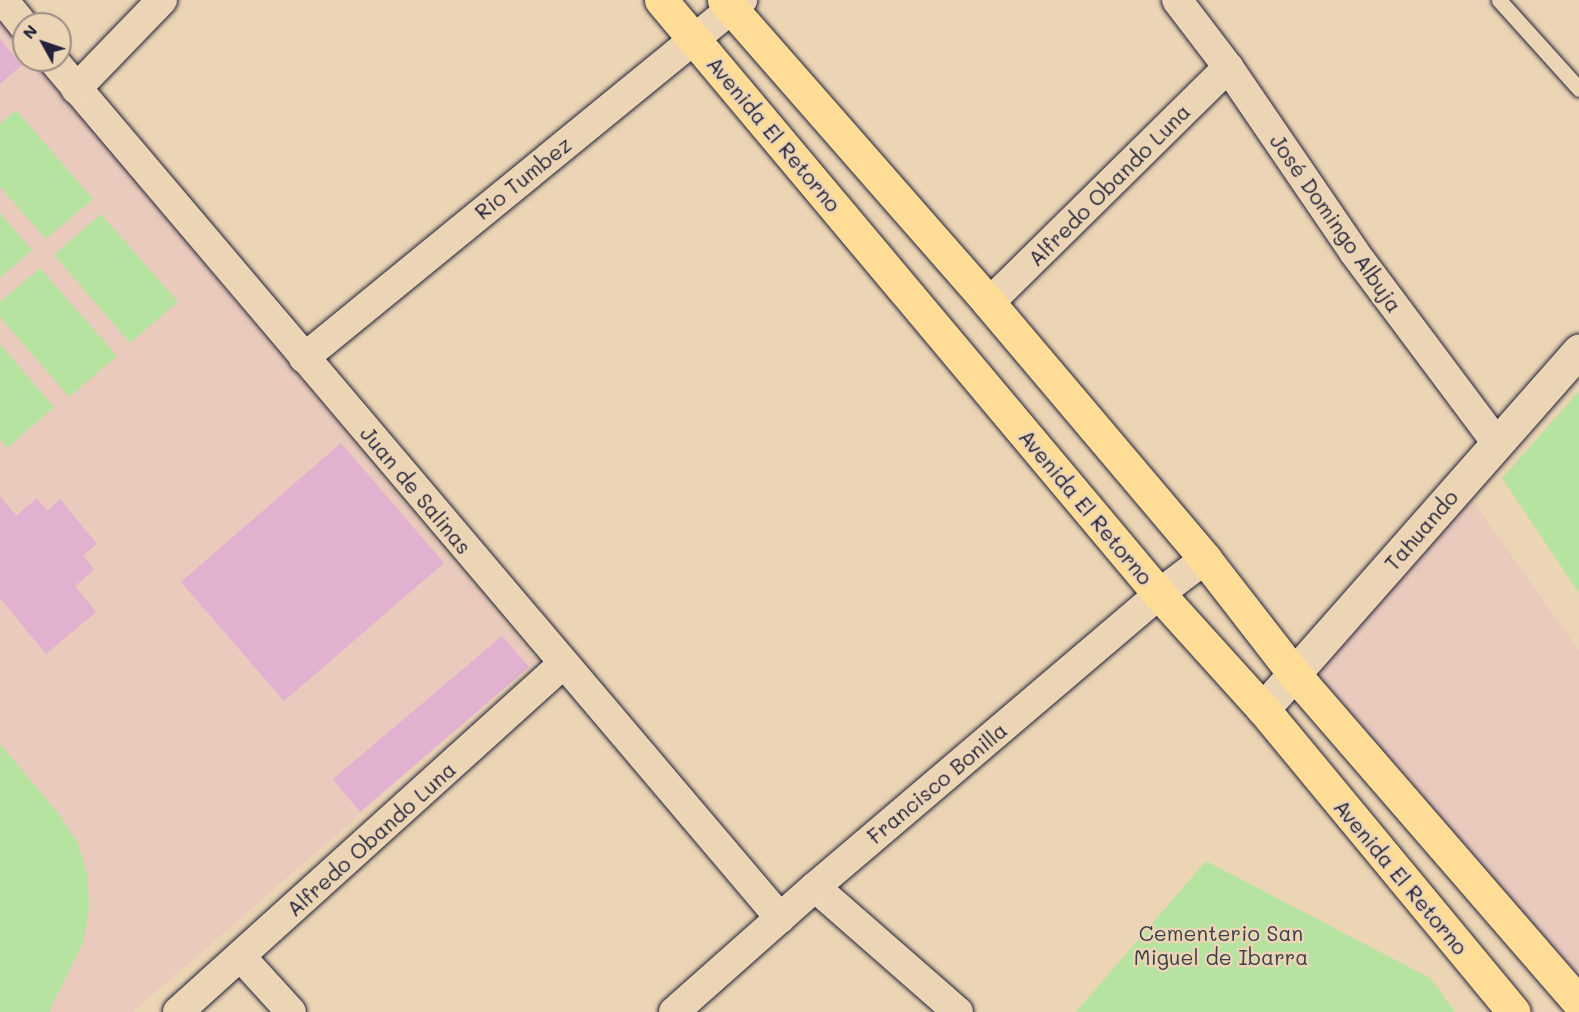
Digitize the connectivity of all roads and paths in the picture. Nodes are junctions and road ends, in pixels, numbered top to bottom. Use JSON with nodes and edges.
{"nodes":[{"id":1,"x":3,"y":0,"type":"edge"},
{"id":2,"x":162,"y":0,"type":"edge"},
{"id":3,"x":662,"y":0,"type":"edge"},
{"id":4,"x":1499,"y":0,"type":"edge"},
{"id":5,"x":733,"y":3,"type":"edge"},
{"id":6,"x":1184,"y":3,"type":"edge"},
{"id":7,"x":13,"y":12,"type":"edge"},
{"id":8,"x":694,"y":38,"type":"junction"},
{"id":9,"x":1228,"y":67,"type":"junction"},
{"id":10,"x":62,"y":72,"type":"edge"},
{"id":11,"x":76,"y":89,"type":"junction"},
{"id":12,"x":1579,"y":89,"type":"edge"},
{"id":13,"x":989,"y":303,"type":"junction"},
{"id":14,"x":1579,"y":350,"type":"edge"},
{"id":15,"x":304,"y":358,"type":"junction"},
{"id":16,"x":1497,"y":443,"type":"junction"},
{"id":17,"x":1205,"y":559,"type":"junction"},
{"id":18,"x":1159,"y":594,"type":"junction"},
{"id":19,"x":563,"y":664,"type":"junction"},
{"id":20,"x":1295,"y":675,"type":"junction"},
{"id":21,"x":1263,"y":710,"type":"junction"},
{"id":22,"x":815,"y":887,"type":"junction"},
{"id":23,"x":780,"y":918,"type":"junction"},
{"id":24,"x":241,"y":957,"type":"junction"},
{"id":25,"x":1579,"y":1002,"type":"edge"},
{"id":26,"x":692,"y":1007,"type":"edge"},
{"id":27,"x":178,"y":1012,"type":"edge"},
{"id":28,"x":291,"y":1012,"type":"edge"},
{"id":29,"x":958,"y":1012,"type":"edge"},
{"id":30,"x":1514,"y":1012,"type":"edge"}],
"edges":[{"from":1,"to":7,"type":"street"},
{"from":2,"to":11,"type":"street"},
{"from":3,"to":8,"type":"main road","name":"Avenida El Retorno"},
{"from":4,"to":12,"type":"lane"},
{"from":5,"to":8,"type":"street","name":"Rio Tumbez"},
{"from":5,"to":13,"type":"main road"},
{"from":6,"to":9,"type":"street","name":"José Domingo Albuja"},
{"from":8,"to":15,"type":"street","name":"Rio Tumbez"},
{"from":8,"to":18,"type":"main road","name":"Avenida El Retorno"},
{"from":9,"to":13,"type":"street","name":"Alfredo Obando Luna"},
{"from":9,"to":16,"type":"street","name":"José Domingo Albuja"},
{"from":10,"to":11,"type":"street","name":"Juan de Salinas"},
{"from":11,"to":15,"type":"street","name":"Juan de Salinas"},
{"from":13,"to":17,"type":"main road"},
{"from":14,"to":16,"type":"street","name":"Tahuando"},
{"from":15,"to":19,"type":"street","name":"Juan de Salinas"},
{"from":16,"to":20,"type":"street","name":"Tahuando"},
{"from":17,"to":18,"type":"street","name":"Francisco Bonilla"},
{"from":17,"to":20,"type":"main road"},
{"from":18,"to":21,"type":"main road","name":"Avenida El Retorno"},
{"from":18,"to":22,"type":"street","name":"Francisco Bonilla"},
{"from":19,"to":23,"type":"street","name":"Juan de Salinas"},
{"from":19,"to":24,"type":"street","name":"Alfredo Obando Luna"},
{"from":20,"to":21,"type":"street","name":"Tahuando"},
{"from":20,"to":25,"type":"main road"},
{"from":21,"to":30,"type":"main road","name":"Avenida El Retorno"},
{"from":22,"to":23,"type":"street","name":"Francisco Bonilla"},
{"from":22,"to":29,"type":"street"},
{"from":23,"to":26,"type":"street","name":"Francisco Bonilla"},
{"from":24,"to":27,"type":"street","name":"Alfredo Obando Luna"},
{"from":24,"to":28,"type":"street"}]}
